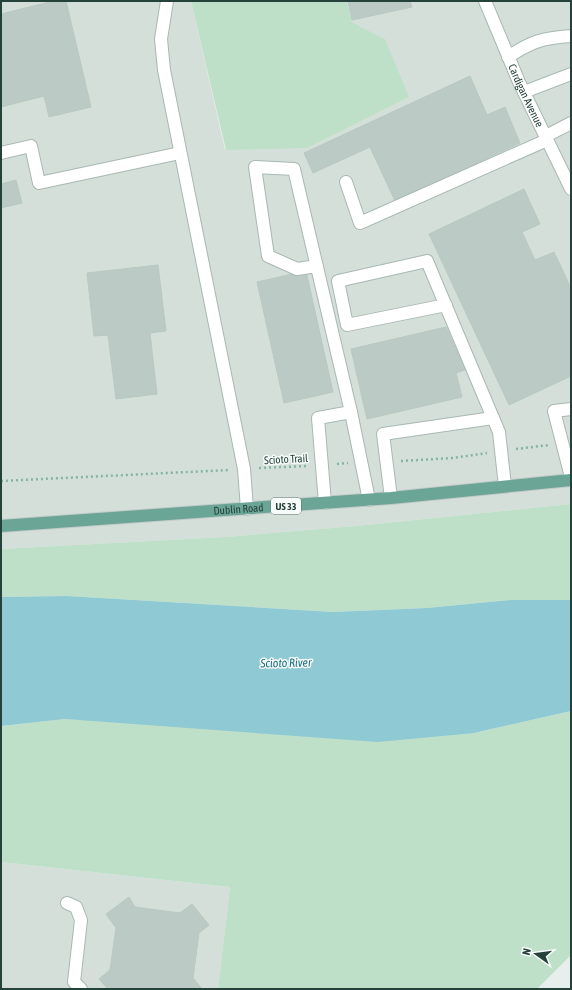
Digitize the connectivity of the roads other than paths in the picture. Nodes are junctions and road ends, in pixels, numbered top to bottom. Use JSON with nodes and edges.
{"nodes":[{"id":1,"x":167,"y":1,"type":"edge"},
{"id":2,"x":485,"y":1,"type":"edge"},
{"id":3,"x":571,"y":36,"type":"edge"},
{"id":4,"x":508,"y":56,"type":"junction"},
{"id":5,"x":571,"y":74,"type":"edge"},
{"id":6,"x":524,"y":92,"type":"junction"},
{"id":7,"x":571,"y":123,"type":"edge"},
{"id":8,"x":546,"y":138,"type":"junction"},
{"id":9,"x":1,"y":153,"type":"edge"},
{"id":10,"x":180,"y":153,"type":"junction"},
{"id":11,"x":346,"y":182,"type":"dead end"},
{"id":12,"x":571,"y":189,"type":"edge"},
{"id":13,"x":317,"y":266,"type":"junction"},
{"id":14,"x":446,"y":305,"type":"junction"},
{"id":15,"x":571,"y":409,"type":"edge"},
{"id":16,"x":351,"y":412,"type":"junction"},
{"id":17,"x":493,"y":418,"type":"junction"},
{"id":18,"x":571,"y":478,"type":"edge"},
{"id":19,"x":505,"y":486,"type":"junction"},
{"id":20,"x":391,"y":498,"type":"junction"},
{"id":21,"x":369,"y":500,"type":"junction"},
{"id":22,"x":325,"y":503,"type":"junction"},
{"id":23,"x":247,"y":509,"type":"junction"},
{"id":24,"x":1,"y":526,"type":"edge"},
{"id":25,"x":67,"y":903,"type":"dead end"},
{"id":26,"x":81,"y":989,"type":"edge"}],
"edges":[{"from":1,"to":10,"type":"street"},
{"from":2,"to":4,"type":"street","name":"Cardigan Avenue"},
{"from":3,"to":4,"type":"street"},
{"from":4,"to":6,"type":"street","name":"Cardigan Avenue"},
{"from":5,"to":6,"type":"street"},
{"from":6,"to":8,"type":"street","name":"Cardigan Avenue"},
{"from":7,"to":8,"type":"street"},
{"from":8,"to":11,"type":"street"},
{"from":8,"to":12,"type":"street","name":"Cardigan Avenue"},
{"from":9,"to":10,"type":"street"},
{"from":10,"to":23,"type":"street"},
{"from":13,"to":13,"type":"street"},
{"from":13,"to":16,"type":"street"},
{"from":14,"to":14,"type":"street"},
{"from":14,"to":17,"type":"street"},
{"from":15,"to":18,"type":"street"},
{"from":16,"to":21,"type":"street"},
{"from":16,"to":22,"type":"street"},
{"from":17,"to":19,"type":"street"},
{"from":17,"to":20,"type":"street"},
{"from":18,"to":19,"type":"main road","name":"Dublin Road","number":"US 33"},
{"from":19,"to":20,"type":"main road","name":"Dublin Road","number":"US 33"},
{"from":20,"to":21,"type":"main road","name":"Dublin Road","number":"US 33"},
{"from":21,"to":22,"type":"main road","name":"Dublin Road","number":"US 33"},
{"from":22,"to":23,"type":"main road","name":"Dublin Road","number":"US 33"},
{"from":23,"to":24,"type":"main road","name":"Dublin Road","number":"US 33"},
{"from":25,"to":26,"type":"street"}]}
